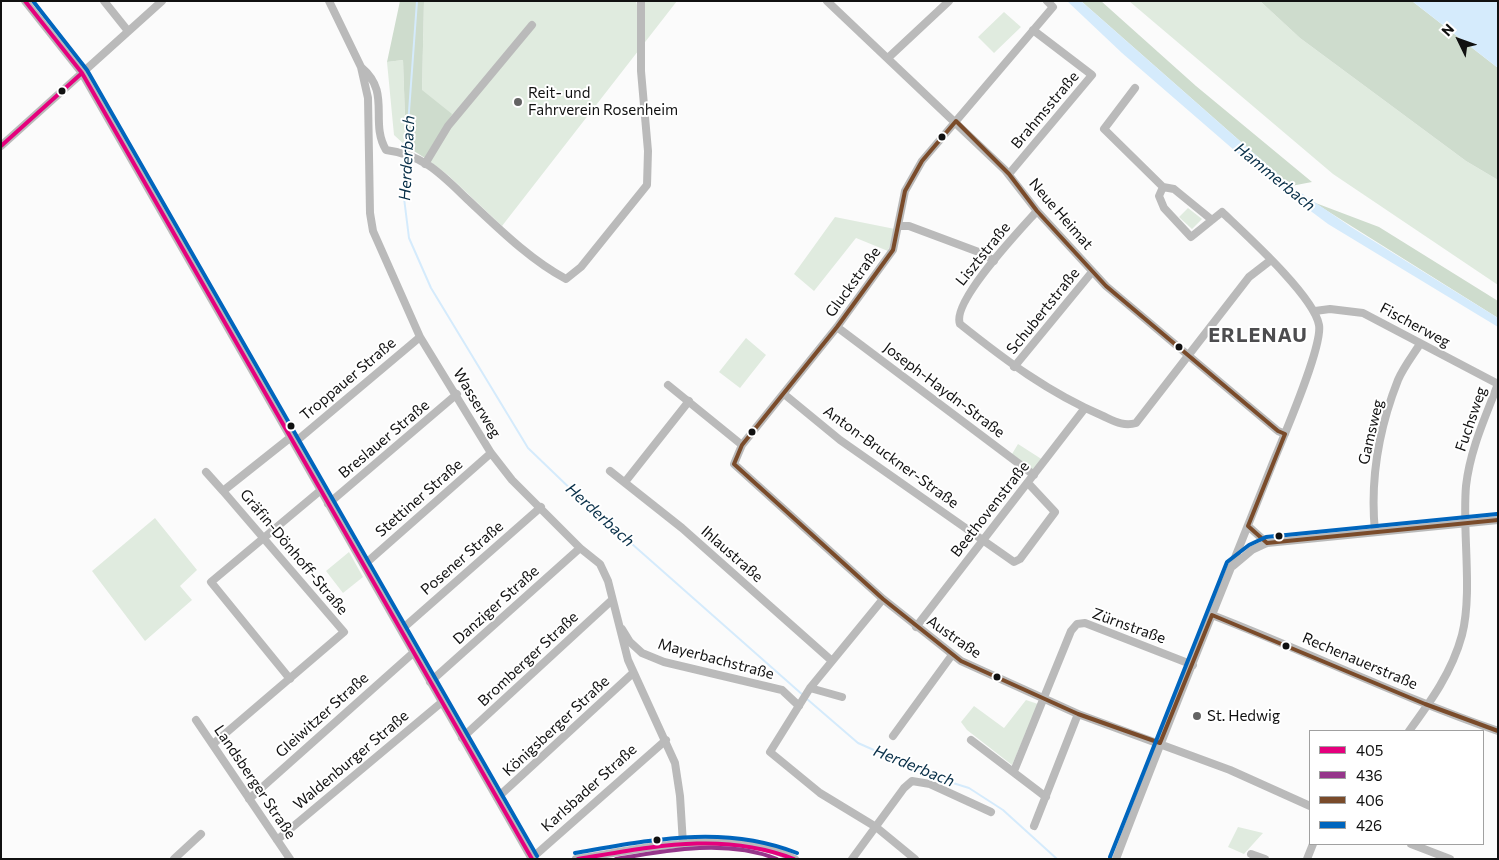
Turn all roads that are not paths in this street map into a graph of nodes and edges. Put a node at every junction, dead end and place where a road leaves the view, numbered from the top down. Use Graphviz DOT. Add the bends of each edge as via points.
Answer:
graph roads {
  1 [pos="25,1"];
  2 [pos="104,1"];
  3 [pos="162,1"];
  4 [pos="329,1"];
  5 [pos="641,1"];
  6 [pos="826,1"];
  7 [pos="949,1"];
  8 [pos="1050,4"];
  9 [pos="532,25"];
  10 [pos="1033,30"];
  11 [pos="128,31"];
  12 [pos="888,58"];
  13 [pos="362,67"];
  14 [pos="82,73"];
  15 [pos="1135,88"];
  16 [pos="956,121"];
  17 [pos="1,146"];
  18 [pos="426,164"];
  19 [pos="1009,174"];
  20 [pos="1163,187"];
  21 [pos="1037,211"];
  22 [pos="1212,220"];
  23 [pos="899,226"];
  24 [pos="1271,260"];
  25 [pos="994,261"];
  26 [pos="1092,272"];
  27 [pos="1315,311"];
  28 [pos="837,327"];
  29 [pos="420,337"];
  30 [pos="1420,344"];
  31 [pos="1188,354"];
  32 [pos="1014,367"];
  33 [pos="1498,384"];
  34 [pos="668,385"];
  35 [pos="457,394"];
  36 [pos="784,394"];
  37 [pos="689,401"];
  38 [pos="1085,408"];
  39 [pos="1285,434"];
  40 [pos="292,440"];
  41 [pos="742,444"];
  42 [pos="492,453"];
  43 [pos="610,471"];
  44 [pos="206,472"];
  45 [pos="1034,476"];
  46 [pos="625,482"];
  47 [pos="1028,483"];
  48 [pos="321,490"];
  49 [pos="224,491"];
  50 [pos="328,504"];
  51 [pos="541,507"];
  52 [pos="1498,520"];
  53 [pos="1465,523"];
  54 [pos="1248,526"];
  55 [pos="1375,532"];
  56 [pos="264,538"];
  57 [pos="983,540"];
  58 [pos="1267,543"];
  59 [pos="580,548"];
  60 [pos="365,564"];
  61 [pos="1231,567"];
  62 [pos="883,599"];
  63 [pos="612,600"];
  64 [pos="1212,615"];
  65 [pos="618,623"];
  66 [pos="916,627"];
  67 [pos="401,630"];
  68 [pos="413,653"];
  69 [pos="952,655"];
  70 [pos="832,660"];
  71 [pos="1193,665"];
  72 [pos="633,673"];
  73 [pos="290,679"];
  74 [pos="430,682"];
  75 [pos="810,689"];
  76 [pos="842,697"];
  77 [pos="1044,699"];
  78 [pos="442,702"];
  79 [pos="799,706"];
  80 [pos="1428,706"];
  81 [pos="1078,714"];
  82 [pos="196,720"];
  83 [pos="1410,730"];
  84 [pos="1498,731"];
  85 [pos="893,736"];
  86 [pos="462,738"];
  87 [pos="666,740"];
  88 [pos="971,740"];
  89 [pos="1160,743"];
  90 [pos="213,744"];
  91 [pos="1014,772"];
  92 [pos="1046,797"];
  93 [pos="249,798"];
  94 [pos="497,798"];
  95 [pos="1309,806"];
  96 [pos="991,812"];
  97 [pos="1034,826"];
  98 [pos="876,827"];
  99 [pos="201,834"];
  100 [pos="277,840"];
  101 [pos="683,844"];
  102 [pos="1313,845"];
  103 [pos="1414,845"];
  104 [pos="1251,854"];
  105 [pos="532,858"];
  106 [pos="593,858"];
  107 [pos="174,859"];
  108 [pos="290,859"];
  109 [pos="576,859"];
  110 [pos="794,859"];
  111 [pos="852,859"];
  112 [pos="915,859"];
  113 [pos="1116,859"];
  114 [pos="1265,859"];
  115 [pos="1307,859"];
  116 [pos="1450,859"];
  1 -- 14 [label="street"];
  2 -- 11 [label="street"];
  3 -- 11 [label="street"];
  4 -- 13 [label="street"];
  5 -- 18 [label="street" via="647,185 581,267 566,278 549,269 466,198 446,176"];
  6 -- 12 [label="street, Neue Heimat"];
  7 -- 12 [label="street"];
  8 -- 10 [label="street, Gluckstraße"];
  9 -- 18 [label="street" via="448,126"];
  10 -- 16 [label="street, Gluckstraße"];
  10 -- 19 [label="street, Brahmsstraße" via="1092,75"];
  11 -- 14 [label="street"];
  12 -- 16 [label="street, Neue Heimat"];
  13 -- 18 [label="street" via="373,76 379,98 380,139 386,150 402,152"];
  13 -- 29 [label="street, Wasserweg" via="368,98 373,231"];
  14 -- 17 [label="street"];
  14 -- 40 [label="street"];
  15 -- 20 [label="street" via="1104,129"];
  16 -- 19 [label="street, Neue Heimat"];
  16 -- 23 [label="street, Gluckstraße" via="922,160 905,191"];
  19 -- 21 [label="street, Neue Heimat"];
  20 -- 22 [label="street" via="1174,189"];
  20 -- 22 [label="street" via="1159,196 1164,208 1191,237"];
  21 -- 25 [label="street, Lisztstraße"];
  21 -- 26 [label="street, Neue Heimat"];
  22 -- 24 [label="street" via="1222,212"];
  23 -- 25 [label="street" via="908,226 984,254"];
  23 -- 28 [label="street, Gluckstraße" via="893,250"];
  24 -- 27 [label="street"];
  24 -- 31 [label="street" via="1249,277"];
  25 -- 32 [label="street, Lisztstraße" via="964,299 958,319"];
  26 -- 31 [label="street, Neue Heimat"];
  26 -- 32 [label="street, Schubertstraße"];
  27 -- 30 [label="street, Fischerweg" via="1330,309 1363,313"];
  27 -- 39 [label="street" via="1320,328 1313,359"];
  28 -- 36 [label="street, Gluckstraße"];
  28 -- 45 [label="street, Joseph-Haydn-Straße"];
  29 -- 35 [label="street, Wasserweg"];
  29 -- 40 [label="street, Troppauer Straße"];
  30 -- 33 [label="street, Fischerweg"];
  30 -- 55 [label="street, Gamsweg" via="1398,379 1382,436 1372,492"];
  31 -- 38 [label="street" via="1136,424 1124,425"];
  31 -- 39 [label="street, Neue Heimat"];
  32 -- 38 [label="street" via="1040,385"];
  33 -- 53 [label="street, Fuchsweg" via="1471,452"];
  34 -- 37 [label="street"];
  35 -- 42 [label="street, Wasserweg"];
  35 -- 50 [label="street, Breslauer Straße"];
  36 -- 41 [label="street, Gluckstraße"];
  36 -- 57 [label="street, Anton-Bruckner-Straße" via="840,440"];
  37 -- 41 [label="street"];
  37 -- 46 [label="street"];
  38 -- 45 [label="street, Beethovenstraße"];
  39 -- 54 [label="street"];
  40 -- 48 [label="street"];
  40 -- 49 [label="street, Gräfin-Dönhoff-Straße"];
  41 -- 62 [label="street, Austraße" via="734,464"];
  42 -- 51 [label="street, Wasserweg" via="512,480"];
  42 -- 60 [label="street, Stettiner Straße"];
  43 -- 46 [label="street, Ihlaustraße"];
  44 -- 49 [label="street, Gräfin-Dönhoff-Straße"];
  45 -- 47 [label="street, Beethovenstraße"];
  46 -- 70 [label="street, Ihlaustraße"];
  47 -- 57 [label="street, Beethovenstraße"];
  47 -- 57 [label="street, Anton-Bruckner-Straße" via="1055,512 1020,559 1014,562"];
  48 -- 50 [label="street"];
  48 -- 56 [label="street"];
  49 -- 56 [label="street, Gräfin-Dönhoff-Straße"];
  50 -- 60 [label="street"];
  51 -- 59 [label="street, Wasserweg"];
  51 -- 67 [label="street, Posener Straße"];
  52 -- 53 [label="street"];
  53 -- 55 [label="street"];
  53 -- 80 [label="street, Fuchsweg" via="1462,634 1451,664"];
  54 -- 58 [label="street"];
  54 -- 61 [label="street"];
  55 -- 58 [label="street"];
  56 -- 73 [label="street" via="211,582"];
  56 -- 73 [label="street, Gräfin-Dönhoff-Straße" via="344,632"];
  57 -- 66 [label="street, Beethovenstraße"];
  58 -- 61 [label="street"];
  59 -- 63 [label="street, Wasserweg" via="600,564"];
  59 -- 74 [label="street, Danziger Straße"];
  60 -- 67 [label="street"];
  61 -- 64 [label="street"];
  62 -- 66 [label="street, Austraße"];
  62 -- 70 [label="street"];
  63 -- 65 [label="street, Wasserweg"];
  63 -- 86 [label="street, Bromberger Straße"];
  64 -- 71 [label="street"];
  64 -- 80 [label="street, Rechenauerstraße"];
  65 -- 72 [label="street, Wasserweg"];
  65 -- 79 [label="street, Mayerbachstraße" via="642,653 664,662 782,690"];
  66 -- 69 [label="street, Austraße"];
  67 -- 68 [label="street"];
  68 -- 74 [label="street"];
  68 -- 93 [label="street, Gleiwitzer Straße"];
  69 -- 77 [label="street, Austraße"];
  69 -- 85 [label="street"];
  70 -- 75 [label="street"];
  71 -- 77 [label="street, Zürnstraße" via="1085,623 1077,624 1071,631"];
  71 -- 89 [label="street"];
  72 -- 87 [label="street, Wasserweg"];
  72 -- 94 [label="street, Königsberger Straße"];
  73 -- 90 [label="street"];
  74 -- 78 [label="street"];
  75 -- 76 [label="street"];
  75 -- 79 [label="street"];
  77 -- 81 [label="street, Austraße"];
  77 -- 91 [label="street"];
  78 -- 86 [label="street"];
  78 -- 100 [label="street, Waldenburger Straße"];
  79 -- 98 [label="street" via="770,752 820,793"];
  80 -- 83 [label="street, Fuchsweg"];
  80 -- 84 [label="street, Rechenauerstraße"];
  81 -- 89 [label="street, Austraße"];
  81 -- 92 [label="street"];
  82 -- 90 [label="street, Landsberger Straße"];
  86 -- 94 [label="street"];
  87 -- 101 [label="street, Wasserweg" via="676,771"];
  87 -- 105 [label="street, Karlsbader Straße"];
  88 -- 91 [label="street"];
  89 -- 95 [label="street, Austraße"];
  89 -- 113 [label="street"];
  90 -- 93 [label="street, Landsberger Straße"];
  91 -- 92 [label="street"];
  92 -- 97 [label="street"];
  93 -- 100 [label="street, Landsberger Straße"];
  94 -- 105 [label="street"];
  96 -- 98 [label="street" via="930,784 912,781"];
  98 -- 111 [label="street"];
  98 -- 112 [label="street"];
  99 -- 107 [label="street"];
  100 -- 108 [label="street, Landsberger Straße"];
  101 -- 106 [label="street"];
  101 -- 110 [label="street" via="724,843 758,847"];
  102 -- 115 [label="street"];
  103 -- 116 [label="street"];
  104 -- 114 [label="street"];
  106 -- 109 [label="street"];
}
